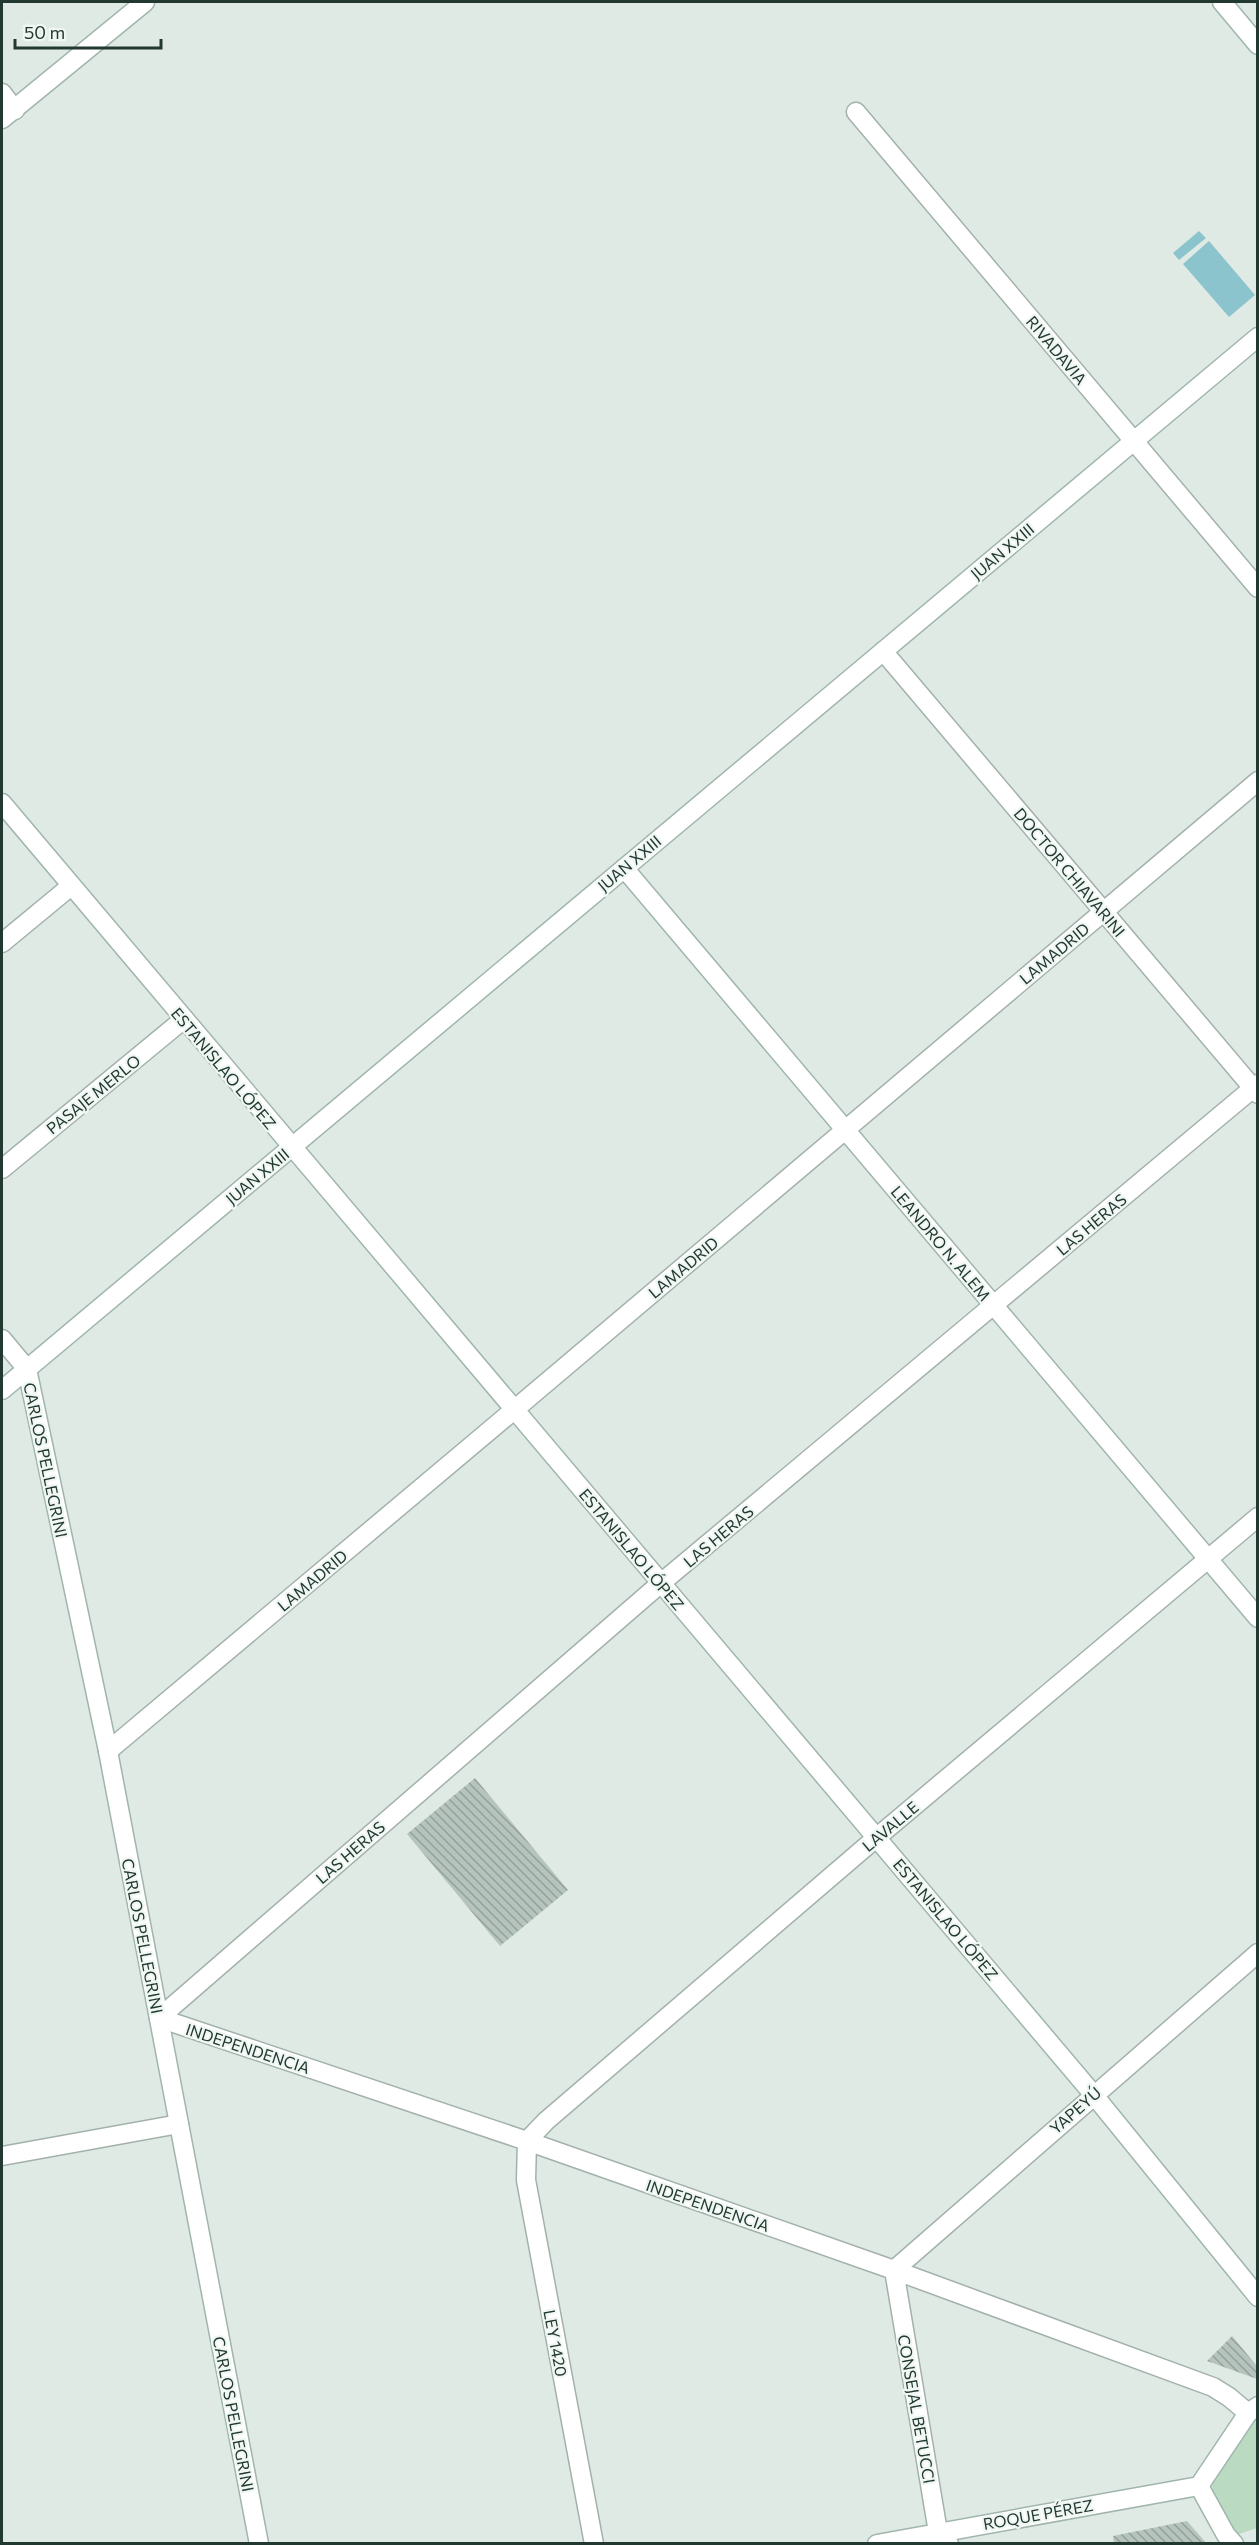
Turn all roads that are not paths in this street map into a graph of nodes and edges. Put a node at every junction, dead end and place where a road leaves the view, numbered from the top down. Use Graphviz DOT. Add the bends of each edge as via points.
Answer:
graph roads {
  1 [pos="145,2"];
  2 [pos="1222,2"];
  3 [pos="1257,45"];
  4 [pos="2,93"];
  5 [pos="856,112"];
  6 [pos="8,114"];
  7 [pos="1257,337"];
  8 [pos="1133,441"];
  9 [pos="1257,588"];
  10 [pos="882,651"];
  11 [pos="1257,782"];
  12 [pos="2,803"];
  13 [pos="624,868"];
  14 [pos="71,886"];
  15 [pos="1103,912"];
  16 [pos="2,943"];
  17 [pos="184,1019"];
  18 [pos="1256,1089"];
  19 [pos="845,1130"];
  20 [pos="291,1148"];
  21 [pos="2,1169"];
  22 [pos="994,1306"];
  23 [pos="2,1339"];
  24 [pos="27,1369"];
  25 [pos="2,1390"];
  26 [pos="514,1410"];
  27 [pos="1257,1517"];
  28 [pos="1208,1559"];
  29 [pos="661,1583"];
  30 [pos="1257,1618"];
  31 [pos="108,1751"];
  32 [pos="876,1838"];
  33 [pos="1257,1953"];
  34 [pos="159,2018"];
  35 [pos="1093,2094"];
  36 [pos="179,2124"];
  37 [pos="527,2141"];
  38 [pos="2,2156"];
  39 [pos="894,2270"];
  40 [pos="1257,2297"];
  41 [pos="1253,2409"];
  42 [pos="1199,2486"];
  43 [pos="943,2538"];
  44 [pos="259,2544"];
  45 [pos="594,2544"];
  46 [pos="877,2544"];
  47 [pos="1234,2544"];
  1 -- 6 [label="street"];
  2 -- 3 [label="street"];
  4 -- 6 [label="street"];
  5 -- 8 [label="street, RIVADAVIA"];
  7 -- 8 [label="street, JUAN XXIII"];
  8 -- 9 [label="street, RIVADAVIA"];
  8 -- 10 [label="street, JUAN XXIII"];
  10 -- 13 [label="street, JUAN XXIII"];
  10 -- 15 [label="street, DOCTOR CHIAVARINI"];
  11 -- 15 [label="street, LAMADRID"];
  12 -- 14 [label="street, ESTANISLAO LÓPEZ"];
  13 -- 19 [label="street, LEANDRO N. ALEM"];
  13 -- 20 [label="street, JUAN XXIII"];
  14 -- 16 [label="street"];
  14 -- 17 [label="street, ESTANISLAO LÓPEZ"];
  15 -- 18 [label="street, DOCTOR CHIAVARINI"];
  15 -- 19 [label="street, LAMADRID"];
  17 -- 20 [label="street, ESTANISLAO LÓPEZ"];
  17 -- 21 [label="street, PASAJE MERLO"];
  18 -- 22 [label="street, LAS HERAS"];
  19 -- 22 [label="street, LEANDRO N. ALEM"];
  19 -- 26 [label="street, LAMADRID"];
  20 -- 24 [label="street, JUAN XXIII"];
  20 -- 26 [label="street, ESTANISLAO LÓPEZ"];
  22 -- 28 [label="street, LEANDRO N. ALEM"];
  22 -- 29 [label="street, LAS HERAS"];
  23 -- 24 [label="street, CARLOS PELLEGRINI"];
  24 -- 25 [label="street, JUAN XXIII"];
  24 -- 31 [label="street, CARLOS PELLEGRINI"];
  26 -- 29 [label="street, ESTANISLAO LÓPEZ"];
  26 -- 31 [label="street, LAMADRID"];
  27 -- 28 [label="street, LAVALLE"];
  28 -- 30 [label="street, LEANDRO N. ALEM"];
  28 -- 32 [label="street, LAVALLE"];
  29 -- 32 [label="street, ESTANISLAO LÓPEZ"];
  29 -- 34 [label="street, LAS HERAS"];
  31 -- 34 [label="street, CARLOS PELLEGRINI"];
  32 -- 35 [label="street, ESTANISLAO LÓPEZ"];
  32 -- 37 [label="street, LAVALLE"];
  33 -- 35 [label="street, YAPEYÚ"];
  34 -- 36 [label="street, CARLOS PELLEGRINI"];
  34 -- 37 [label="street, INDEPENDENCIA"];
  35 -- 39 [label="street, YAPEYÚ"];
  35 -- 40 [label="street, ESTANISLAO LÓPEZ"];
  36 -- 38 [label="street"];
  36 -- 44 [label="street, CARLOS PELLEGRINI"];
  37 -- 39 [label="street, INDEPENDENCIA"];
  37 -- 45 [label="street, LEY 1420" via="526,2180"];
  39 -- 41 [label="street, INDEPENDENCIA" via="1213,2387"];
  39 -- 43 [label="street, CONSEJAL BETUCCI"];
  41 -- 42 [label="street"];
  42 -- 43 [label="street, ROQUE PÉREZ"];
  42 -- 47 [label="street"];
  43 -- 46 [label="street, ROQUE PÉREZ"];
}
